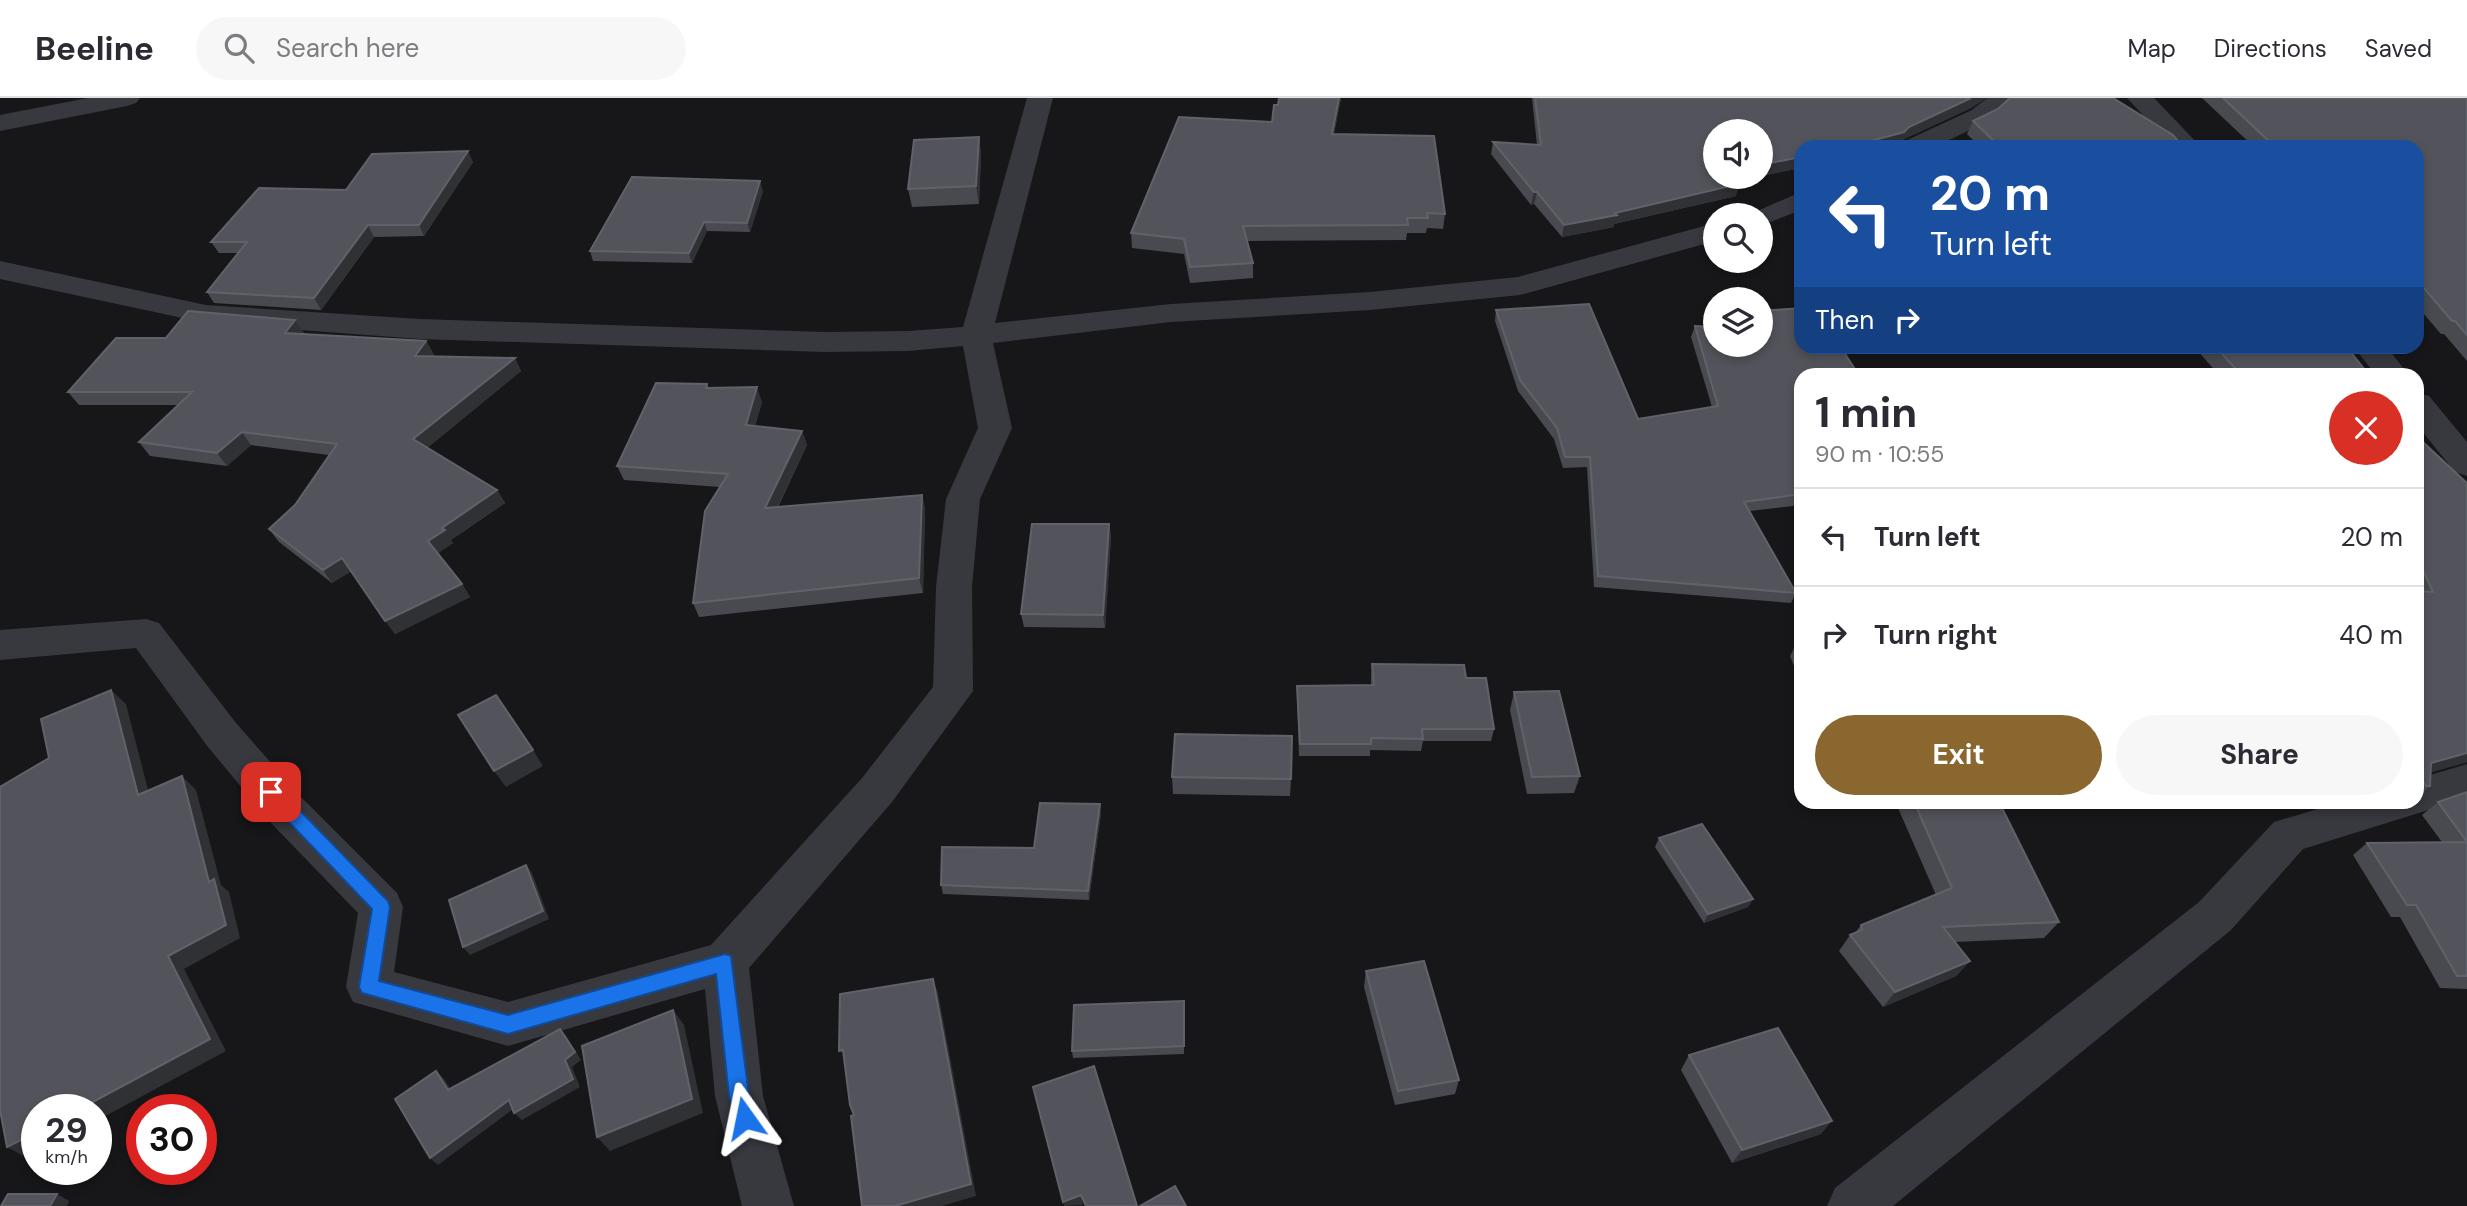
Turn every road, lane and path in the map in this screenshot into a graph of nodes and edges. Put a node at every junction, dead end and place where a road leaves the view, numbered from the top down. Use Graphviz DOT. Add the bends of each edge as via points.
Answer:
graph roads {
  1 [pos="127,98"];
  2 [pos="1040,98"];
  3 [pos="2003,98"];
  4 [pos="2140,98"];
  5 [pos="0,124"];
  6 [pos="1929,140"];
  7 [pos="2181,140"];
  8 [pos="1794,203"];
  9 [pos="1773,212"];
  10 [pos="1703,235"];
  11 [pos="0,270"];
  12 [pos="976,334"];
  13 [pos="2375,354"];
  14 [pos="2387,368"];
  15 [pos="2424,412"];
  16 [pos="2467,464"];
  17 [pos="0,645"];
  18 [pos="2467,781"];
  19 [pos="2424,794"];
  20 [pos="2376,809"];
  21 [pos="725,962"];
  22 [pos="768,1206"];
  23 [pos="1853,1206"];
  1 -- 5 [label="street"];
  2 -- 12 [label="street" via="1008,232"];
  3 -- 6 [label="street" via="1981,115"];
  4 -- 7 [label="street"];
  8 -- 9 [label="street"];
  10 -- 12 [label="street" via="1520,286 1171,313"];
  11 -- 12 [label="street" via="206,314 406,328 825,342"];
  12 -- 21 [label="street" via="995,428 963,499 954,587 953,691 877,790"];
  13 -- 14 [label="street"];
  15 -- 16 [label="street"];
  17 -- 21 [label="street" via="146,634 222,736 381,907 369,987 508,1024"];
  18 -- 19 [label="street"];
  20 -- 23 [label="street" via="2289,835 2215,916"];
  21 -- 22 [label="street" via="739,1096"];
}
